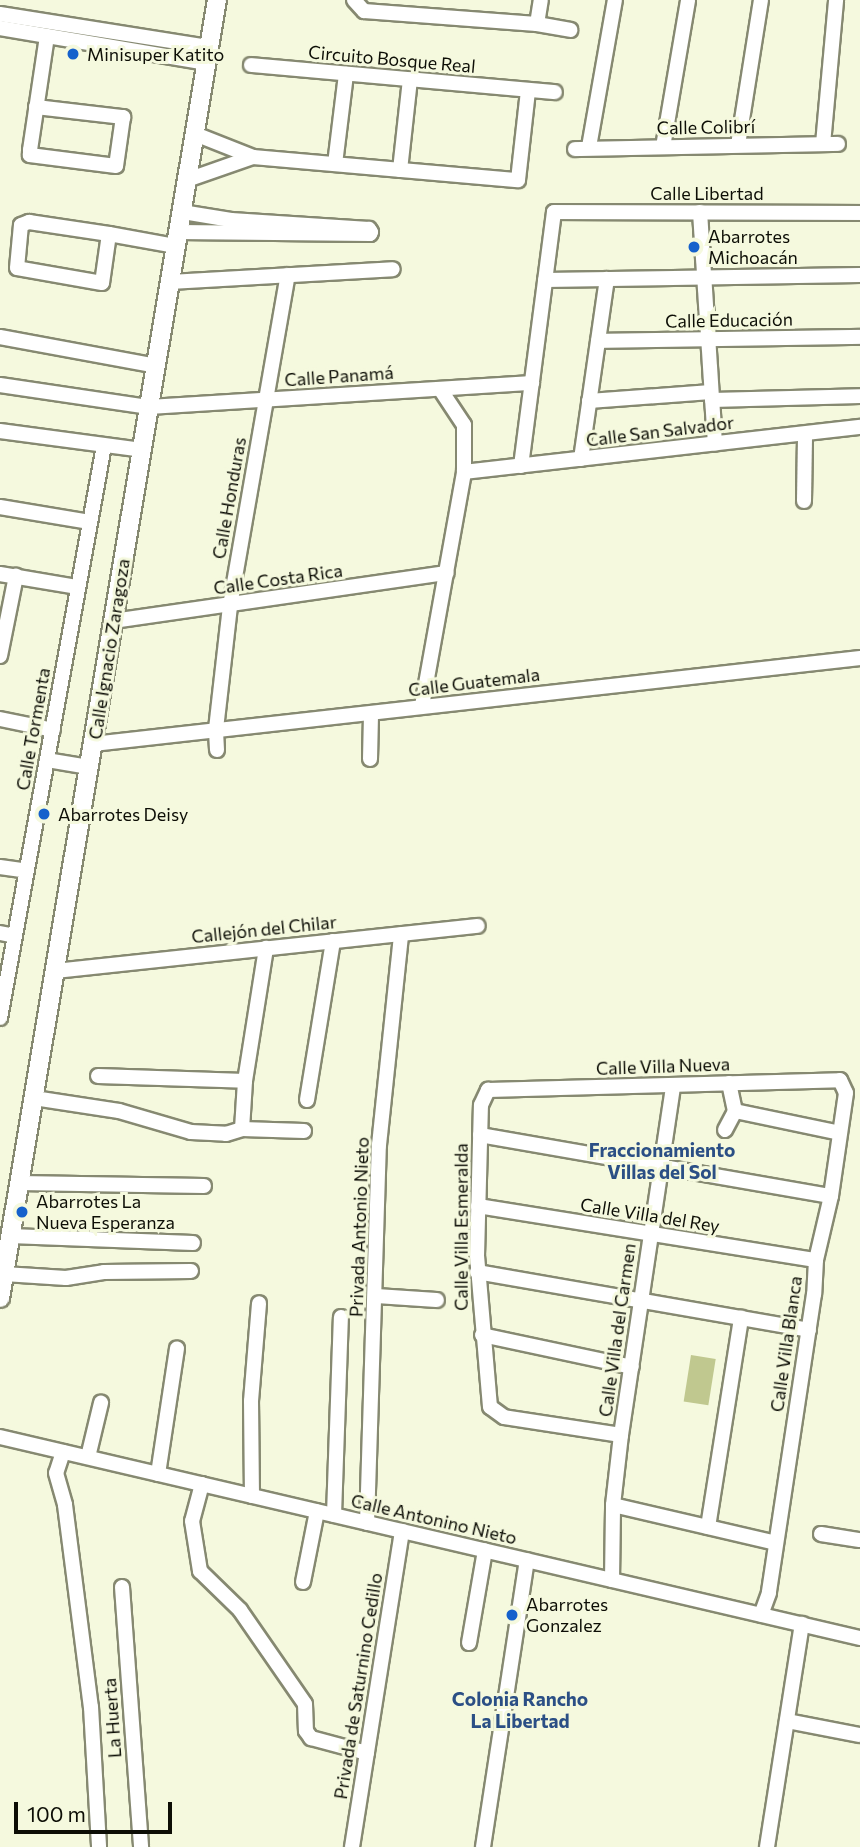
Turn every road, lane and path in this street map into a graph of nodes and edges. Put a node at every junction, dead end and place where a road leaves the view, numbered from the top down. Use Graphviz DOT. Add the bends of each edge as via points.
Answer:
graph roads {
  1 [pos="217,0"];
  2 [pos="354,0"];
  3 [pos="541,0"];
  4 [pos="615,0"];
  5 [pos="688,0"];
  6 [pos="761,0"];
  7 [pos="836,0"];
  8 [pos="0,14"];
  9 [pos="537,24"];
  10 [pos="0,28"];
  11 [pos="570,30"];
  12 [pos="133,35"];
  13 [pos="47,36"];
  14 [pos="130,51"];
  15 [pos="208,55"];
  16 [pos="251,65"];
  17 [pos="346,74"];
  18 [pos="410,80"];
  19 [pos="528,91"];
  20 [pos="555,92"];
  21 [pos="36,107"];
  22 [pos="195,134"];
  23 [pos="738,145"];
  24 [pos="663,147"];
  25 [pos="253,157"];
  26 [pos="335,164"];
  27 [pos="400,170"];
  28 [pos="187,180"];
  29 [pos="182,212"];
  30 [pos="700,212"];
  31 [pos="860,213"];
  32 [pos="230,227"];
  33 [pos="109,234"];
  34 [pos="177,239"];
  35 [pos="393,269"];
  36 [pos="288,275"];
  37 [pos="860,275"];
  38 [pos="704,277"];
  39 [pos="607,279"];
  40 [pos="545,280"];
  41 [pos="170,282"];
  42 [pos="0,337"];
  43 [pos="860,337"];
  44 [pos="708,340"];
  45 [pos="598,341"];
  46 [pos="156,366"];
  47 [pos="532,383"];
  48 [pos="0,385"];
  49 [pos="440,389"];
  50 [pos="712,396"];
  51 [pos="860,396"];
  52 [pos="267,400"];
  53 [pos="589,401"];
  54 [pos="149,407"];
  55 [pos="860,427"];
  56 [pos="0,431"];
  57 [pos="805,433"];
  58 [pos="715,444"];
  59 [pos="104,446"];
  60 [pos="142,450"];
  61 [pos="581,459"];
  62 [pos="521,466"];
  63 [pos="464,472"];
  64 [pos="804,501"];
  65 [pos="0,507"];
  66 [pos="90,522"];
  67 [pos="447,573"];
  68 [pos="0,574"];
  69 [pos="16,576"];
  70 [pos="79,587"];
  71 [pos="230,606"];
  72 [pos="113,621"];
  73 [pos="0,656"];
  74 [pos="860,658"];
  75 [pos="422,706"];
  76 [pos="372,715"];
  77 [pos="0,719"];
  78 [pos="215,729"];
  79 [pos="52,730"];
  80 [pos="217,750"];
  81 [pos="48,755"];
  82 [pos="91,756"];
  83 [pos="370,760"];
  84 [pos="0,867"];
  85 [pos="27,871"];
  86 [pos="478,926"];
  87 [pos="0,933"];
  88 [pos="401,934"];
  89 [pos="15,936"];
  90 [pos="333,941"];
  91 [pos="265,948"];
  92 [pos="55,971"];
  93 [pos="1,1002"];
  94 [pos="0,1018"];
  95 [pos="98,1076"];
  96 [pos="840,1080"];
  97 [pos="245,1081"];
  98 [pos="729,1083"];
  99 [pos="673,1087"];
  100 [pos="488,1090"];
  101 [pos="34,1098"];
  102 [pos="307,1100"];
  103 [pos="735,1111"];
  104 [pos="242,1129"];
  105 [pos="726,1130"];
  106 [pos="304,1131"];
  107 [pos="840,1133"];
  108 [pos="480,1135"];
  109 [pos="661,1168"];
  110 [pos="19,1183"];
  111 [pos="204,1186"];
  112 [pos="831,1196"];
  113 [pos="478,1206"];
  114 [pos="10,1236"];
  115 [pos="651,1236"];
  116 [pos="193,1243"];
  117 [pos="816,1260"];
  118 [pos="191,1271"];
  119 [pos="477,1272"];
  120 [pos="4,1274"];
  121 [pos="376,1296"];
  122 [pos="0,1298"];
  123 [pos="437,1300"];
  124 [pos="641,1302"];
  125 [pos="259,1303"];
  126 [pos="341,1317"];
  127 [pos="741,1318"];
  128 [pos="809,1330"];
  129 [pos="482,1335"];
  130 [pos="177,1348"];
  131 [pos="632,1367"];
  132 [pos="101,1403"];
  133 [pos="162,1414"];
  134 [pos="621,1435"];
  135 [pos="0,1437"];
  136 [pos="63,1451"];
  137 [pos="88,1457"];
  138 [pos="155,1473"];
  139 [pos="202,1484"];
  140 [pos="252,1496"];
  141 [pos="613,1505"];
  142 [pos="317,1511"];
  143 [pos="334,1515"];
  144 [pos="367,1523"];
  145 [pos="708,1528"];
  146 [pos="402,1531"];
  147 [pos="821,1534"];
  148 [pos="860,1540"];
  149 [pos="776,1544"];
  150 [pos="485,1550"];
  151 [pos="527,1560"];
  152 [pos="612,1580"];
  153 [pos="303,1582"];
  154 [pos="122,1587"];
  155 [pos="761,1615"];
  156 [pos="802,1625"];
  157 [pos="860,1638"];
  158 [pos="470,1643"];
  159 [pos="787,1721"];
  160 [pos="860,1735"];
  161 [pos="367,1753"];
  162 [pos="99,1847"];
  163 [pos="141,1847"];
  164 [pos="352,1847"];
  165 [pos="483,1847"];
  166 [pos="767,1847"];
  1 -- 15 [label="main road, Calle Ignacio Zaragoza"];
  2 -- 9 [label="street" via="364,10"];
  3 -- 9 [label="street"];
  4 -- 24 [label="street, Calle Colibrí" via="582,148"];
  5 -- 24 [label="street"];
  6 -- 23 [label="street"];
  7 -- 23 [label="street, Calle Colibrí" via="831,144"];
  8 -- 12 [label="street"];
  9 -- 11 [label="street"];
  10 -- 13 [label="street"];
  12 -- 14 [label="street"];
  12 -- 15 [label="street"];
  13 -- 14 [label="street"];
  13 -- 21 [label="street"];
  14 -- 15 [label="street"];
  15 -- 22 [label="main road, Calle Ignacio Zaragoza"];
  16 -- 17 [label="street, Circuito Bosque Real"];
  17 -- 18 [label="street, Circuito Bosque Real"];
  17 -- 26 [label="street"];
  18 -- 19 [label="street, Circuito Bosque Real"];
  18 -- 27 [label="street"];
  19 -- 20 [label="street, Circuito Bosque Real"];
  19 -- 27 [label="street" via="518,180"];
  21 -- 21 [label="street" via="30,155 116,166 122,117"];
  22 -- 25 [label="street"];
  22 -- 28 [label="main road, Calle Ignacio Zaragoza"];
  23 -- 24 [label="street, Calle Colibrí"];
  25 -- 26 [label="street"];
  25 -- 28 [label="street"];
  26 -- 27 [label="street"];
  28 -- 29 [label="main road, Calle Ignacio Zaragoza"];
  29 -- 32 [label="street"];
  29 -- 34 [label="main road, Calle Ignacio Zaragoza"];
  30 -- 31 [label="street, Calle Libertad"];
  30 -- 38 [label="street"];
  30 -- 40 [label="street, Calle Libertad" via="554,212"];
  32 -- 32 [label="street" via="369,229 372,232 370,234"];
  32 -- 34 [label="street"];
  33 -- 33 [label="street" via="23,223 17,268 102,283"];
  33 -- 34 [label="street"];
  34 -- 41 [label="main road, Calle Ignacio Zaragoza"];
  35 -- 36 [label="street"];
  36 -- 41 [label="street"];
  36 -- 52 [label="street, Calle Honduras"];
  37 -- 38 [label="street"];
  38 -- 39 [label="street"];
  38 -- 44 [label="street"];
  39 -- 40 [label="street"];
  39 -- 45 [label="street"];
  40 -- 47 [label="street"];
  41 -- 46 [label="main road, Calle Ignacio Zaragoza"];
  42 -- 46 [label="street"];
  43 -- 44 [label="street, Calle Educación"];
  44 -- 45 [label="street, Calle Educación"];
  44 -- 50 [label="street"];
  45 -- 53 [label="street"];
  46 -- 54 [label="main road, Calle Ignacio Zaragoza"];
  47 -- 49 [label="street, Calle Panamá"];
  47 -- 62 [label="street"];
  48 -- 54 [label="street, Calle Panamá"];
  49 -- 52 [label="street, Calle Panamá"];
  49 -- 63 [label="street" via="464,425"];
  50 -- 51 [label="street"];
  50 -- 53 [label="street"];
  50 -- 58 [label="street"];
  52 -- 54 [label="street, Calle Panamá"];
  52 -- 71 [label="street, Calle Honduras"];
  53 -- 61 [label="street"];
  54 -- 60 [label="main road, Calle Ignacio Zaragoza"];
  55 -- 57 [label="street, Calle San Salvador"];
  56 -- 59 [label="street"];
  57 -- 58 [label="street, Calle San Salvador"];
  57 -- 64 [label="street"];
  58 -- 61 [label="street, Calle San Salvador"];
  59 -- 60 [label="street"];
  59 -- 66 [label="street, Calle Tormenta"];
  60 -- 72 [label="main road, Calle Ignacio Zaragoza"];
  61 -- 62 [label="street, Calle San Salvador"];
  62 -- 63 [label="street, Calle San Salvador"];
  63 -- 67 [label="street"];
  65 -- 66 [label="street"];
  66 -- 70 [label="street, Calle Tormenta"];
  67 -- 71 [label="street, Calle Costa Rica"];
  67 -- 75 [label="street"];
  68 -- 69 [label="street"];
  69 -- 70 [label="street"];
  69 -- 73 [label="street"];
  70 -- 79 [label="street, Calle Tormenta"];
  71 -- 72 [label="street, Calle Costa Rica"];
  71 -- 78 [label="street, Calle Honduras"];
  72 -- 82 [label="main road, Calle Ignacio Zaragoza"];
  74 -- 75 [label="street, Calle Guatemala"];
  75 -- 76 [label="street, Calle Guatemala"];
  76 -- 78 [label="street, Calle Guatemala"];
  76 -- 83 [label="street"];
  77 -- 79 [label="street"];
  78 -- 80 [label="street, Calle Honduras"];
  78 -- 82 [label="street, Calle Guatemala"];
  79 -- 81 [label="street, Calle Tormenta"];
  81 -- 82 [label="street, Calle Guatemala"];
  81 -- 85 [label="street, Calle Tormenta"];
  82 -- 92 [label="main road, Calle Ignacio Zaragoza"];
  84 -- 85 [label="street"];
  85 -- 89 [label="street, Calle Tormenta"];
  86 -- 88 [label="street, Callejón del Chilar"];
  87 -- 89 [label="street"];
  88 -- 90 [label="street, Callejón del Chilar"];
  88 -- 121 [label="street, Privada Antonio Nieto" via="379,1145"];
  89 -- 93 [label="street, Calle Tormenta"];
  90 -- 91 [label="street, Callejón del Chilar"];
  90 -- 102 [label="street"];
  91 -- 92 [label="street, Callejón del Chilar"];
  91 -- 97 [label="street"];
  92 -- 101 [label="main road, Calle Ignacio Zaragoza"];
  93 -- 94 [label="street, Calle Tormenta"];
  95 -- 97 [label="street"];
  96 -- 98 [label="street, Calle Villa Nueva"];
  96 -- 107 [label="street, Calle Villa Blanca" via="846,1093"];
  97 -- 104 [label="street"];
  98 -- 99 [label="street, Calle Villa Nueva"];
  98 -- 103 [label="street"];
  99 -- 100 [label="street, Calle Villa Nueva"];
  99 -- 109 [label="street, Calle Villa del Carmen"];
  100 -- 108 [label="street, Calle Villa Esmeralda" via="481,1105"];
  101 -- 104 [label="street" via="119,1111 191,1132 226,1134"];
  101 -- 110 [label="main road, Calle Ignacio Zaragoza"];
  103 -- 105 [label="street"];
  103 -- 107 [label="street"];
  104 -- 106 [label="street"];
  107 -- 112 [label="street, Calle Villa Blanca"];
  108 -- 109 [label="street"];
  108 -- 113 [label="street, Calle Villa Esmeralda"];
  109 -- 112 [label="street"];
  109 -- 115 [label="street, Calle Villa del Carmen"];
  110 -- 111 [label="street"];
  110 -- 114 [label="main road, Calle Ignacio Zaragoza"];
  112 -- 117 [label="street, Calle Villa Blanca"];
  113 -- 115 [label="street, Calle Villa del Rey"];
  113 -- 119 [label="street, Calle Villa Esmeralda"];
  114 -- 116 [label="street"];
  114 -- 120 [label="main road, Calle Ignacio Zaragoza"];
  115 -- 117 [label="street, Calle Villa del Rey"];
  115 -- 124 [label="street, Calle Villa del Carmen"];
  117 -- 128 [label="street, Calle Villa Blanca"];
  118 -- 120 [label="street" via="104,1272 66,1278"];
  119 -- 124 [label="street"];
  119 -- 129 [label="street, Calle Villa Esmeralda"];
  120 -- 122 [label="main road, Calle Ignacio Zaragoza"];
  121 -- 123 [label="street"];
  121 -- 144 [label="street, Privada Antonio Nieto"];
  124 -- 127 [label="street"];
  124 -- 131 [label="street, Calle Villa del Carmen"];
  125 -- 140 [label="street" via="251,1401"];
  126 -- 143 [label="street"];
  127 -- 128 [label="street"];
  127 -- 145 [label="street"];
  128 -- 149 [label="street, Calle Villa Blanca"];
  129 -- 131 [label="street"];
  129 -- 134 [label="street, Calle Villa Esmeralda" via="490,1407 504,1417"];
  130 -- 138 [label="street"];
  131 -- 134 [label="street, Calle Villa del Carmen"];
  132 -- 137 [label="street"];
  133 -- 138 [label="street"];
  134 -- 141 [label="street, Calle Villa del Carmen"];
  135 -- 136 [label="street, Calle Antonino Nieto"];
  136 -- 137 [label="street, Calle Antonino Nieto"];
  136 -- 162 [label="street" via="56,1473 65,1505 91,1707"];
  137 -- 138 [label="street, Calle Antonino Nieto"];
  138 -- 139 [label="street, Calle Antonino Nieto"];
  139 -- 140 [label="street, Calle Antonino Nieto"];
  139 -- 161 [label="street" via="192,1521 200,1571 240,1610 305,1704 306,1731 311,1738"];
  140 -- 142 [label="street, Calle Antonino Nieto"];
  141 -- 145 [label="street"];
  141 -- 152 [label="street, Calle Villa del Carmen"];
  142 -- 143 [label="street, Calle Antonino Nieto"];
  142 -- 153 [label="street"];
  143 -- 144 [label="street, Calle Antonino Nieto"];
  144 -- 146 [label="street, Calle Antonino Nieto"];
  145 -- 149 [label="street"];
  146 -- 150 [label="street, Calle Antonino Nieto"];
  146 -- 161 [label="street, Privada de Saturnino Cedillo"];
  147 -- 148 [label="street"];
  149 -- 155 [label="street, Calle Villa Blanca"];
  150 -- 151 [label="street, Calle Antonino Nieto"];
  150 -- 158 [label="street"];
  151 -- 152 [label="street, Calle Antonino Nieto"];
  151 -- 165 [label="street"];
  152 -- 155 [label="street, Calle Antonino Nieto"];
  154 -- 163 [label="street, La Huerta"];
  155 -- 156 [label="street, Calle Antonino Nieto"];
  156 -- 157 [label="street, Calle Antonino Nieto"];
  156 -- 159 [label="street"];
  159 -- 160 [label="street"];
  159 -- 166 [label="street"];
  161 -- 164 [label="street, Privada de Saturnino Cedillo"];
}
